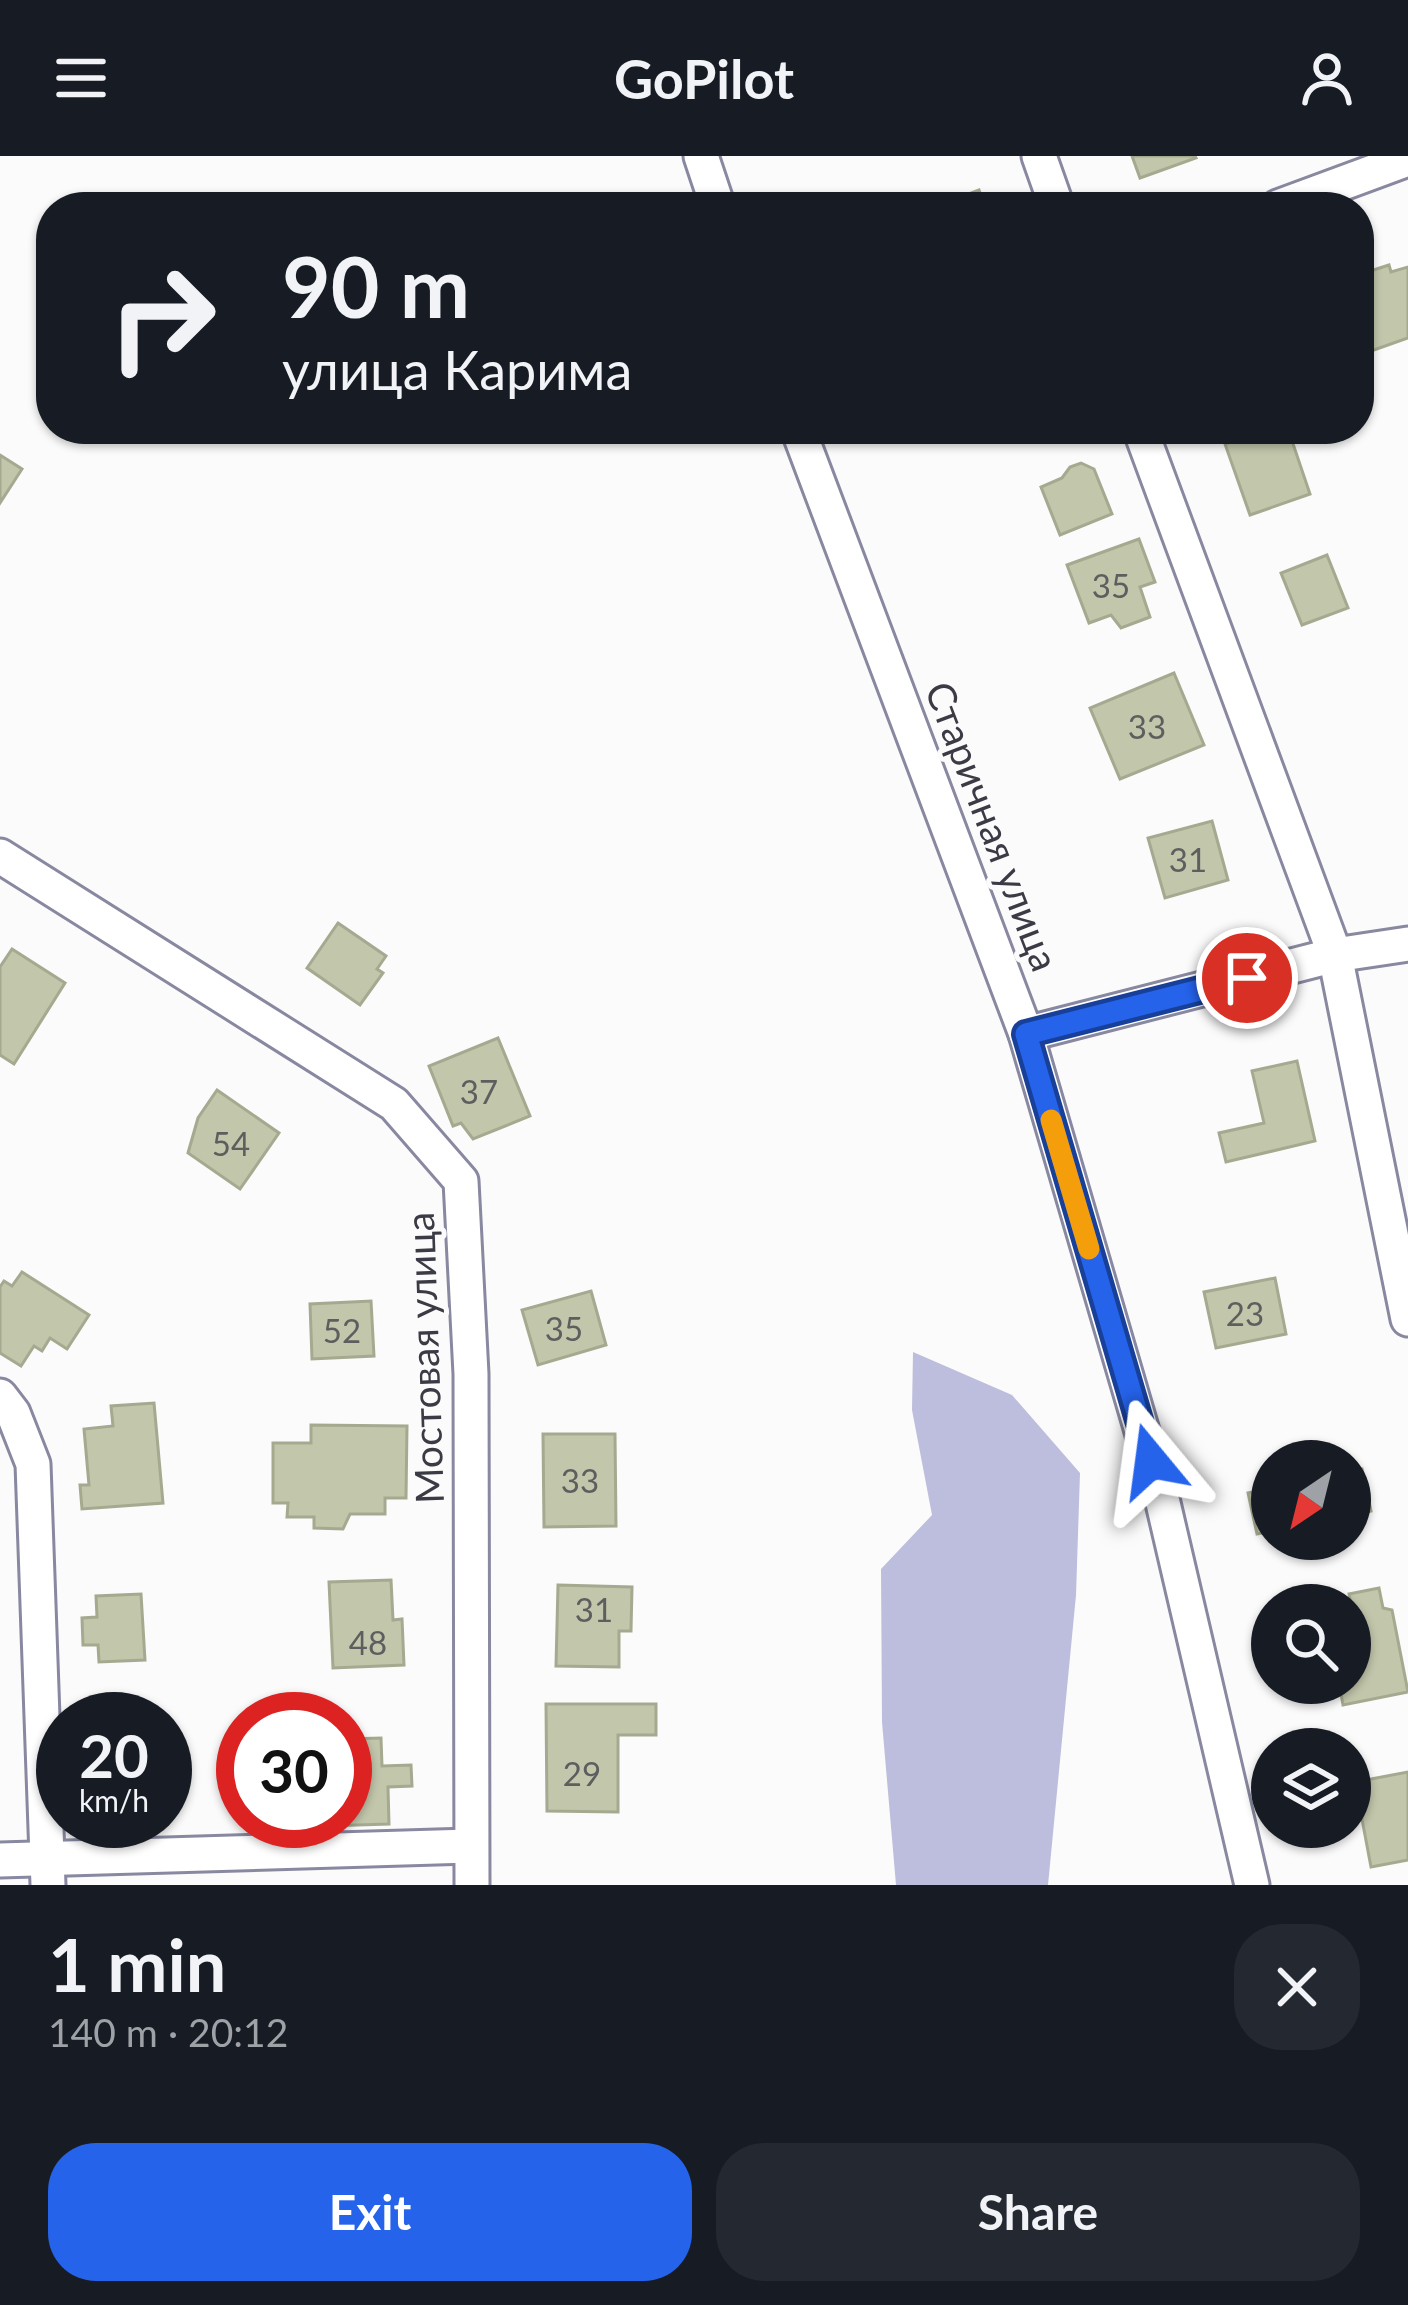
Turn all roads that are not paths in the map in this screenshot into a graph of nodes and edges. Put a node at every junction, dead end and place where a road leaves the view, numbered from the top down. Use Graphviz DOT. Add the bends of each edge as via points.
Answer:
graph roads {
  1 [pos="701,156"];
  2 [pos="1039,156"];
  3 [pos="1408,159"];
  4 [pos="713,192"];
  5 [pos="1052,192"];
  6 [pos="1319,192"];
  7 [pos="804,444"];
  8 [pos="1146,444"];
  9 [pos="6,873"];
  10 [pos="1408,944"];
  11 [pos="1335,955"];
  12 [pos="1026,1034"];
  13 [pos="1408,1319"];
  14 [pos="0,1396"];
  15 [pos="470,1846"];
  16 [pos="0,1860"];
  17 [pos="48,1872"];
  18 [pos="472,1885"];
  19 [pos="1252,1885"];
  1 -- 4 [label="street"];
  2 -- 5 [label="street"];
  3 -- 6 [label="street"];
  7 -- 12 [label="street, Старичная улица"];
  8 -- 11 [label="street"];
  9 -- 15 [label="street, Мостовая улица" via="394,1104 461,1181 471,1374"];
  10 -- 11 [label="street"];
  11 -- 12 [label="street"];
  11 -- 13 [label="street"];
  12 -- 19 [label="street, Старичная улица" via="1163,1503"];
  14 -- 17 [label="street" via="33,1464"];
  15 -- 17 [label="street"];
  15 -- 18 [label="street, Мостовая улица"];
  16 -- 17 [label="street"];
}
